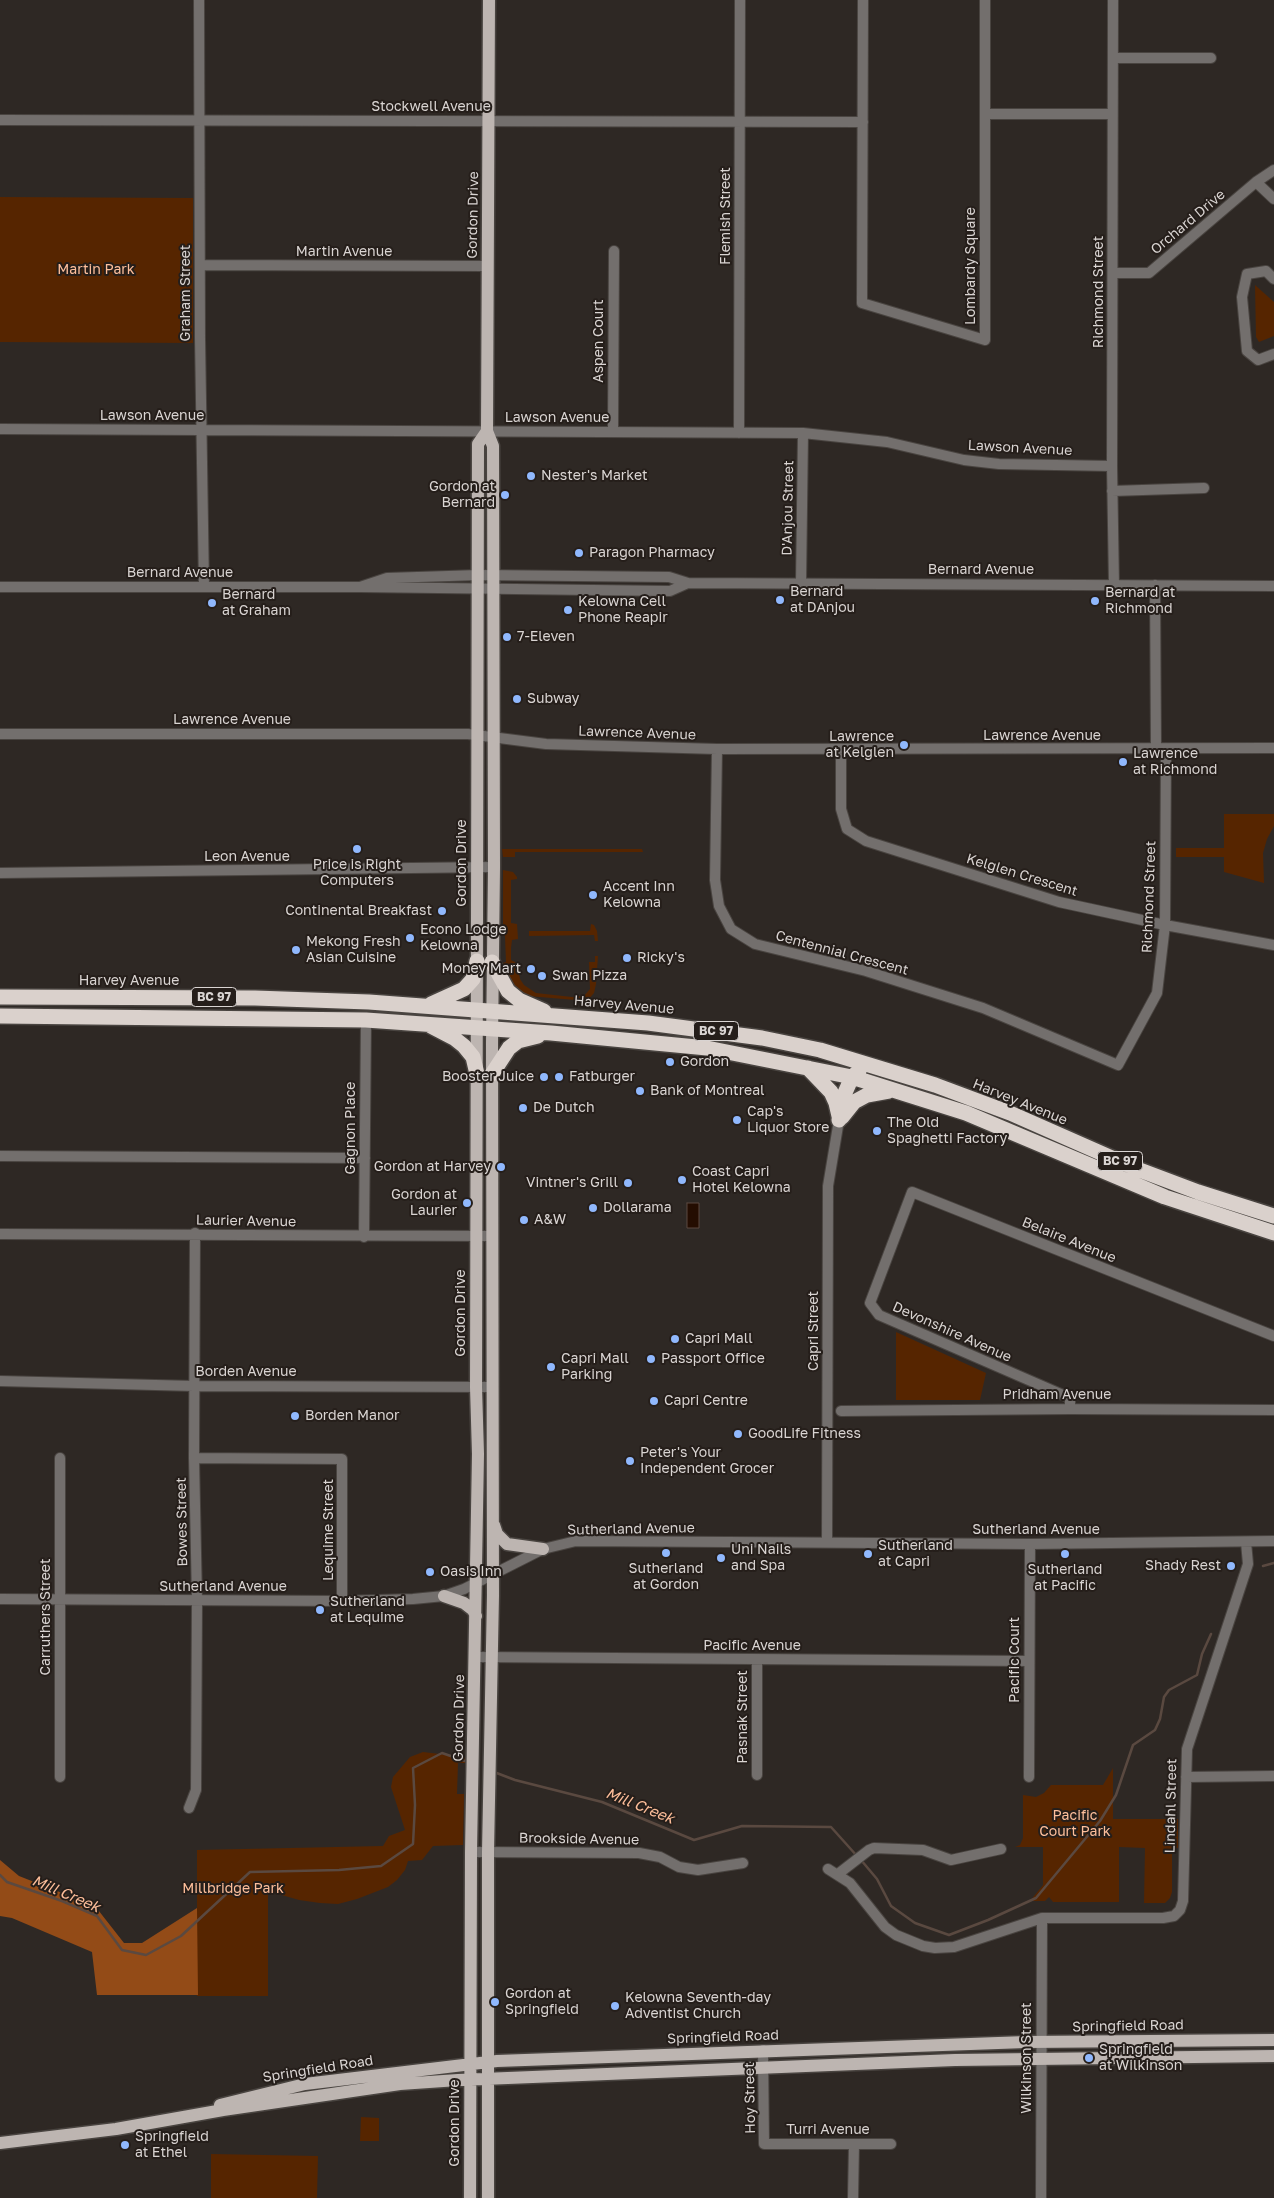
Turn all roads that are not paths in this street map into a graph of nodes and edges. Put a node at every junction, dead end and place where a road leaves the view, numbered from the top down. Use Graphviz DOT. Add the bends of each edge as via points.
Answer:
graph roads {
  1 [pos="199,0"];
  2 [pos="489,0"];
  3 [pos="740,0"];
  4 [pos="863,0"];
  5 [pos="985,0"];
  6 [pos="1113,0"];
  7 [pos="1112,58"];
  8 [pos="1212,58"];
  9 [pos="985,114"];
  10 [pos="1112,114"];
  11 [pos="0,120"];
  12 [pos="489,120"];
  13 [pos="200,122"];
  14 [pos="863,122"];
  15 [pos="740,123"];
  16 [pos="1274,170"];
  17 [pos="1256,182"];
  18 [pos="1274,199"];
  19 [pos="614,251"];
  20 [pos="200,265"];
  21 [pos="487,266"];
  22 [pos="1113,273"];
  23 [pos="1274,279"];
  24 [pos="1274,354"];
  25 [pos="0,429"];
  26 [pos="201,430"];
  27 [pos="487,431"];
  28 [pos="612,432"];
  29 [pos="739,433"];
  30 [pos="803,433"];
  31 [pos="1112,466"];
  32 [pos="1204,488"];
  33 [pos="1112,490"];
  34 [pos="479,575"];
  35 [pos="493,575"];
  36 [pos="688,583"];
  37 [pos="801,583"];
  38 [pos="1114,585"];
  39 [pos="1155,585"];
  40 [pos="1274,586"];
  41 [pos="0,587"];
  42 [pos="204,587"];
  43 [pos="360,587"];
  44 [pos="477,589"];
  45 [pos="493,590"];
  46 [pos="0,734"];
  47 [pos="477,734"];
  48 [pos="493,736"];
  49 [pos="1274,748"];
  50 [pos="717,749"];
  51 [pos="841,749"];
  52 [pos="1161,750"];
  53 [pos="494,867"];
  54 [pos="477,868"];
  55 [pos="0,873"];
  56 [pos="1165,925"];
  57 [pos="1274,945"];
  58 [pos="485,962"];
  59 [pos="0,997"];
  60 [pos="427,1006"];
  61 [pos="485,1010"];
  62 [pos="554,1015"];
  63 [pos="0,1016"];
  64 [pos="366,1020"];
  65 [pos="425,1023"];
  66 [pos="485,1028"];
  67 [pos="551,1033"];
  68 [pos="1118,1065"];
  69 [pos="875,1066"];
  70 [pos="808,1068"];
  71 [pos="485,1074"];
  72 [pos="852,1077"];
  73 [pos="893,1090"];
  74 [pos="839,1120"];
  75 [pos="0,1156"];
  76 [pos="365,1158"];
  77 [pos="1274,1216"];
  78 [pos="195,1233"];
  79 [pos="0,1234"];
  80 [pos="1274,1234"];
  81 [pos="477,1235"];
  82 [pos="364,1236"];
  83 [pos="492,1236"];
  84 [pos="888,1250"];
  85 [pos="1274,1336"];
  86 [pos="0,1381"];
  87 [pos="194,1386"];
  88 [pos="476,1387"];
  89 [pos="493,1387"];
  90 [pos="1070,1409"];
  91 [pos="841,1410"];
  92 [pos="1274,1410"];
  93 [pos="60,1458"];
  94 [pos="194,1458"];
  95 [pos="493,1518"];
  96 [pos="1274,1541"];
  97 [pos="826,1542"];
  98 [pos="1246,1542"];
  99 [pos="1030,1544"];
  100 [pos="543,1549"];
  101 [pos="493,1573"];
  102 [pos="476,1582"];
  103 [pos="444,1596"];
  104 [pos="0,1599"];
  105 [pos="59,1600"];
  106 [pos="197,1600"];
  107 [pos="342,1600"];
  108 [pos="476,1616"];
  109 [pos="475,1657"];
  110 [pos="492,1658"];
  111 [pos="757,1660"];
  112 [pos="1029,1661"];
  113 [pos="757,1775"];
  114 [pos="1029,1776"];
  115 [pos="1274,1776"];
  116 [pos="60,1777"];
  117 [pos="1186,1777"];
  118 [pos="189,1808"];
  119 [pos="1001,1849"];
  120 [pos="471,1852"];
  121 [pos="488,1852"];
  122 [pos="743,1863"];
  123 [pos="828,1869"];
  124 [pos="838,1874"];
  125 [pos="1042,1918"];
  126 [pos="1274,2040"];
  127 [pos="1041,2042"];
  128 [pos="763,2050"];
  129 [pos="1274,2056"];
  130 [pos="1041,2058"];
  131 [pos="488,2062"];
  132 [pos="470,2063"];
  133 [pos="763,2068"];
  134 [pos="487,2078"];
  135 [pos="470,2080"];
  136 [pos="179,2117"];
  137 [pos="0,2143"];
  138 [pos="764,2144"];
  139 [pos="854,2144"];
  140 [pos="891,2144"];
  141 [pos="470,2198"];
  142 [pos="488,2198"];
  143 [pos="853,2198"];
  144 [pos="1041,2198"];
  1 -- 13 [label="street, Graham Street"];
  2 -- 12 [label="main road, Gordon Drive"];
  3 -- 15 [label="street, Flemish Street"];
  4 -- 14 [label="street, Lombardy Square"];
  5 -- 9 [label="street, Lombardy Square"];
  6 -- 7 [label="street, Richmond Street"];
  7 -- 8 [label="street"];
  7 -- 10 [label="street, Richmond Street"];
  9 -- 10 [label="street"];
  9 -- 14 [label="street, Lombardy Square" via="985,340 862,303"];
  10 -- 22 [label="street, Richmond Street"];
  11 -- 13 [label="street, Stockwell Avenue"];
  12 -- 13 [label="street, Stockwell Avenue"];
  12 -- 15 [label="street, Stockwell Avenue"];
  12 -- 21 [label="main road, Gordon Drive"];
  13 -- 20 [label="street, Graham Street"];
  14 -- 15 [label="street, Stockwell Avenue"];
  15 -- 29 [label="street, Flemish Street"];
  16 -- 17 [label="street, Orchard Drive"];
  17 -- 18 [label="street"];
  17 -- 22 [label="street, Orchard Drive" via="1149,273"];
  19 -- 28 [label="street, Aspen Court"];
  20 -- 21 [label="street, Martin Avenue"];
  20 -- 26 [label="street, Graham Street"];
  21 -- 27 [label="main road, Gordon Drive"];
  22 -- 31 [label="street, Richmond Street"];
  23 -- 24 [label="street" via="1266,271 1247,274 1242,297 1247,351 1258,360"];
  25 -- 26 [label="street, Lawson Avenue"];
  26 -- 27 [label="street, Lawson Avenue"];
  26 -- 42 [label="street, Graham Street"];
  27 -- 28 [label="street, Lawson Avenue"];
  27 -- 34 [label="main road, Gordon Drive" via="478,444"];
  27 -- 35 [label="main road, Gordon Drive" via="493,446"];
  28 -- 29 [label="street, Lawson Avenue"];
  29 -- 30 [label="street, Lawson Avenue"];
  30 -- 31 [label="street, Lawson Avenue" via="887,442 990,463"];
  30 -- 37 [label="street, D'Anjou Street"];
  31 -- 33 [label="street, Richmond Street"];
  32 -- 33 [label="street"];
  33 -- 38 [label="street, Richmond Street"];
  34 -- 35 [label="street, Bernard Avenue"];
  34 -- 43 [label="street, Bernard Avenue" via="387,578"];
  34 -- 44 [label="main road, Gordon Drive"];
  35 -- 36 [label="street, Bernard Avenue" via="669,577"];
  35 -- 45 [label="main road, Gordon Drive"];
  36 -- 37 [label="street, Bernard Avenue"];
  36 -- 45 [label="street, Bernard Avenue" via="670,591"];
  37 -- 38 [label="street, Bernard Avenue"];
  38 -- 39 [label="street, Bernard Avenue"];
  39 -- 40 [label="street, Bernard Avenue"];
  39 -- 52 [label="street, Richmond Street"];
  41 -- 42 [label="street, Bernard Avenue"];
  42 -- 43 [label="street, Bernard Avenue"];
  43 -- 44 [label="street, Bernard Avenue"];
  44 -- 45 [label="street, Bernard Avenue"];
  44 -- 47 [label="main road, Gordon Drive"];
  45 -- 48 [label="main road, Gordon Drive"];
  46 -- 47 [label="street, Lawrence Avenue"];
  47 -- 48 [label="street, Lawrence Avenue"];
  47 -- 54 [label="main road, Gordon Drive"];
  48 -- 50 [label="street, Lawrence Avenue" via="546,744"];
  48 -- 53 [label="main road, Gordon Drive"];
  49 -- 52 [label="street, Lawrence Avenue"];
  50 -- 51 [label="street, Lawrence Avenue"];
  50 -- 68 [label="street, Centennial Crescent" via="715,880 719,906 731,929 755,944 866,971 983,1008"];
  51 -- 52 [label="street, Lawrence Avenue"];
  51 -- 56 [label="street, Kelglen Crescent" via="841,809 847,829 866,841 1059,902"];
  52 -- 56 [label="street, Richmond Street"];
  53 -- 54 [label="street, Leon Avenue"];
  53 -- 58 [label="main road, Gordon Drive"];
  54 -- 55 [label="street, Leon Avenue"];
  54 -- 58 [label="main road, Gordon Drive"];
  56 -- 57 [label="street, Kelglen Crescent"];
  56 -- 68 [label="street, Richmond Street" via="1156,993"];
  58 -- 60 [label="highway" via="464,989"];
  58 -- 61 [label="main road, Gordon Drive"];
  58 -- 62 [label="highway" via="508,991"];
  59 -- 60 [label="highway, Harvey Avenue / BC 97" via="255,998"];
  60 -- 61 [label="highway, Harvey Avenue / BC 97"];
  61 -- 62 [label="highway, Harvey Avenue / BC 97"];
  61 -- 66 [label="main road, Gordon Drive"];
  62 -- 69 [label="highway, Harvey Avenue / BC 97" via="762,1038"];
  63 -- 64 [label="highway, BC 97"];
  64 -- 65 [label="highway, BC 97"];
  64 -- 76 [label="street, Gagnon Place"];
  65 -- 66 [label="highway, BC 97"];
  65 -- 71 [label="highway" via="464,1046"];
  66 -- 67 [label="highway, BC 97"];
  66 -- 71 [label="main road, Gordon Drive"];
  67 -- 70 [label="highway, BC 97" via="708,1048"];
  67 -- 71 [label="highway" via="518,1041"];
  69 -- 72 [label="highway" via="860,1070"];
  69 -- 77 [label="highway, Harvey Avenue / BC 97" via="985,1104 1198,1192"];
  70 -- 72 [label="highway, BC 97"];
  70 -- 74 [label="highway" via="831,1092"];
  71 -- 81 [label="main road, Gordon Drive"];
  71 -- 83 [label="main road, Gordon Drive"];
  72 -- 73 [label="highway, BC 97"];
  72 -- 74 [label="highway"];
  73 -- 74 [label="highway" via="866,1095 854,1102"];
  73 -- 80 [label="highway, BC 97" via="966,1113 1165,1198"];
  74 -- 97 [label="street, Capri Street" via="828,1186"];
  75 -- 76 [label="street"];
  76 -- 82 [label="street, Gagnon Place"];
  78 -- 79 [label="street, Laurier Avenue"];
  78 -- 82 [label="street, Laurier Avenue"];
  78 -- 87 [label="street, Bowes Street"];
  81 -- 82 [label="street, Laurier Avenue"];
  81 -- 83 [label="street, Laurier Avenue"];
  81 -- 88 [label="main road, Gordon Drive"];
  83 -- 89 [label="main road, Gordon Drive"];
  84 -- 85 [label="street, Belaire Avenue" via="912,1192"];
  84 -- 90 [label="street, Devonshire Avenue" via="870,1303 879,1315 1070,1398"];
  86 -- 87 [label="street, Borden Avenue"];
  87 -- 88 [label="street, Borden Avenue"];
  87 -- 94 [label="street, Bowes Street"];
  88 -- 89 [label="street, Borden Avenue"];
  88 -- 102 [label="main road, Gordon Drive"];
  89 -- 95 [label="main road, Gordon Drive"];
  90 -- 91 [label="street, Pridham Avenue"];
  90 -- 92 [label="street, Pridham Avenue"];
  93 -- 105 [label="street, Carruthers Street"];
  94 -- 106 [label="street, Bowes Street"];
  94 -- 107 [label="street, Lequime Street" via="342,1459"];
  95 -- 100 [label="main road" via="501,1540 512,1545"];
  95 -- 101 [label="main road, Gordon Drive"];
  96 -- 98 [label="street, Sutherland Avenue"];
  97 -- 99 [label="street, Sutherland Avenue"];
  97 -- 100 [label="street, Sutherland Avenue" via="576,1541"];
  98 -- 99 [label="street, Sutherland Avenue"];
  98 -- 117 [label="street, Lindahl Street" via="1248,1564 1187,1749"];
  99 -- 112 [label="street, Pacific Court"];
  100 -- 101 [label="street, Sutherland Avenue"];
  101 -- 102 [label="street, Sutherland Avenue"];
  101 -- 110 [label="main road, Gordon Drive"];
  102 -- 103 [label="street, Sutherland Avenue"];
  102 -- 108 [label="main road, Gordon Drive"];
  103 -- 107 [label="street, Sutherland Avenue"];
  103 -- 108 [label="main road" via="464,1603"];
  104 -- 105 [label="street, Sutherland Avenue"];
  105 -- 106 [label="street, Sutherland Avenue"];
  105 -- 116 [label="street, Carruthers Street"];
  106 -- 107 [label="street, Sutherland Avenue"];
  106 -- 118 [label="street, Bowes Street" via="196,1790"];
  108 -- 109 [label="main road, Gordon Drive"];
  109 -- 110 [label="street, Pacific Avenue"];
  109 -- 120 [label="main road, Gordon Drive"];
  110 -- 111 [label="street, Pacific Avenue"];
  110 -- 121 [label="main road, Gordon Drive"];
  111 -- 112 [label="street, Pacific Avenue"];
  111 -- 113 [label="street, Pasnak Street"];
  112 -- 114 [label="street, Pacific Court"];
  115 -- 117 [label="street"];
  117 -- 125 [label="street, Lindahl Street" via="1183,1901 1174,1916"];
  119 -- 124 [label="street" via="951,1860 922,1850 869,1850"];
  120 -- 121 [label="street, Brookside Avenue"];
  120 -- 132 [label="main road, Gordon Drive"];
  121 -- 122 [label="street, Brookside Avenue" via="639,1853 698,1870"];
  121 -- 131 [label="main road, Gordon Drive"];
  123 -- 124 [label="street"];
  124 -- 125 [label="street" via="850,1883 885,1927 923,1946 954,1947"];
  125 -- 127 [label="street, Wilkinson Street"];
  126 -- 127 [label="main road, Springfield Road"];
  127 -- 128 [label="main road, Springfield Road"];
  127 -- 130 [label="street, Wilkinson Street"];
  128 -- 131 [label="main road, Springfield Road"];
  128 -- 133 [label="street, Hoy Street"];
  129 -- 130 [label="main road, Springfield Road"];
  130 -- 133 [label="main road, Springfield Road"];
  130 -- 144 [label="street, Wilkinson Street"];
  131 -- 132 [label="main road, Springfield Road"];
  131 -- 134 [label="main road, Gordon Drive"];
  132 -- 135 [label="main road, Gordon Drive"];
  132 -- 136 [label="main road, Springfield Road" via="305,2084 239,2098"];
  133 -- 134 [label="main road, Springfield Road"];
  133 -- 138 [label="street, Hoy Street"];
  134 -- 135 [label="main road, Springfield Road"];
  134 -- 142 [label="main road, Gordon Drive"];
  135 -- 136 [label="main road, Springfield Road" via="400,2084"];
  135 -- 141 [label="main road, Gordon Drive"];
  136 -- 137 [label="main road, Springfield Road"];
  138 -- 139 [label="street, Turri Avenue"];
  139 -- 140 [label="street, Turri Avenue"];
  139 -- 143 [label="street"];
}
